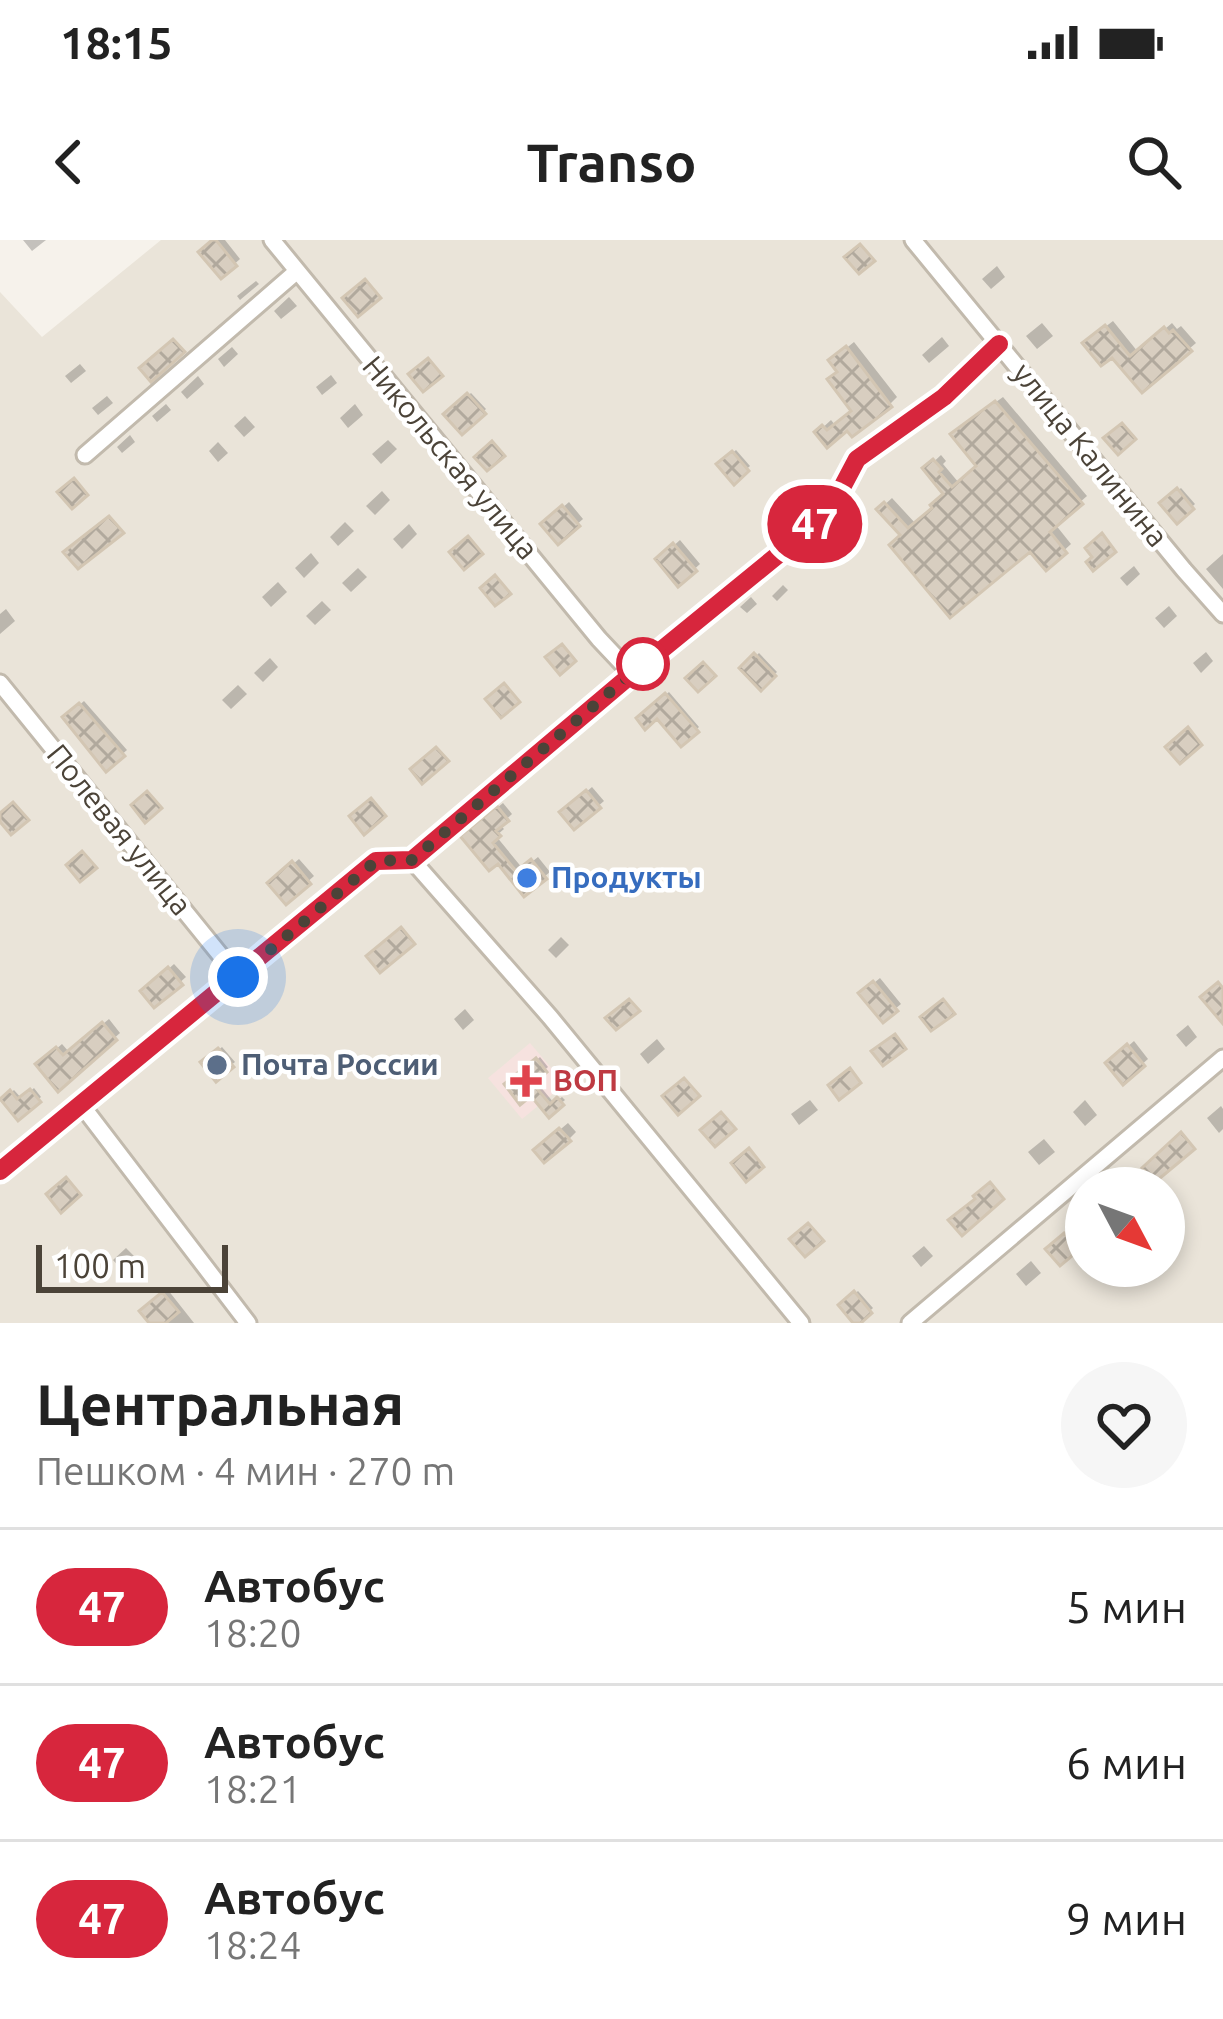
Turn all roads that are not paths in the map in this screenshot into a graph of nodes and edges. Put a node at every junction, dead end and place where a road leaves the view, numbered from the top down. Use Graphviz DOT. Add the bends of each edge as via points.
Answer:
graph roads {
  1 [pos="272,240"];
  2 [pos="914,240"];
  3 [pos="296,272"];
  4 [pos="999,344"];
  5 [pos="85,455"];
  6 [pos="1223,614"];
  7 [pos="632,674"];
  8 [pos="0,683"];
  9 [pos="412,860"];
  10 [pos="238,977"];
  11 [pos="1223,1058"];
  12 [pos="80,1103"];
  13 [pos="0,1171"];
  14 [pos="248,1323"];
  15 [pos="801,1323"];
  16 [pos="910,1323"];
  1 -- 3 [label="street, Никольская улица"];
  2 -- 4 [label="street, улица Калинина"];
  3 -- 5 [label="street"];
  3 -- 7 [label="street, Никольская улица"];
  4 -- 6 [label="street, улица Калинина"];
  4 -- 7 [label="street" via="944,397 857,459 828,514"];
  7 -- 9 [label="street"];
  8 -- 10 [label="street, Полевая улица"];
  9 -- 10 [label="street" via="376,861"];
  9 -- 15 [label="street"];
  10 -- 12 [label="street"];
  11 -- 16 [label="street"];
  12 -- 13 [label="street"];
  12 -- 14 [label="street"];
}
